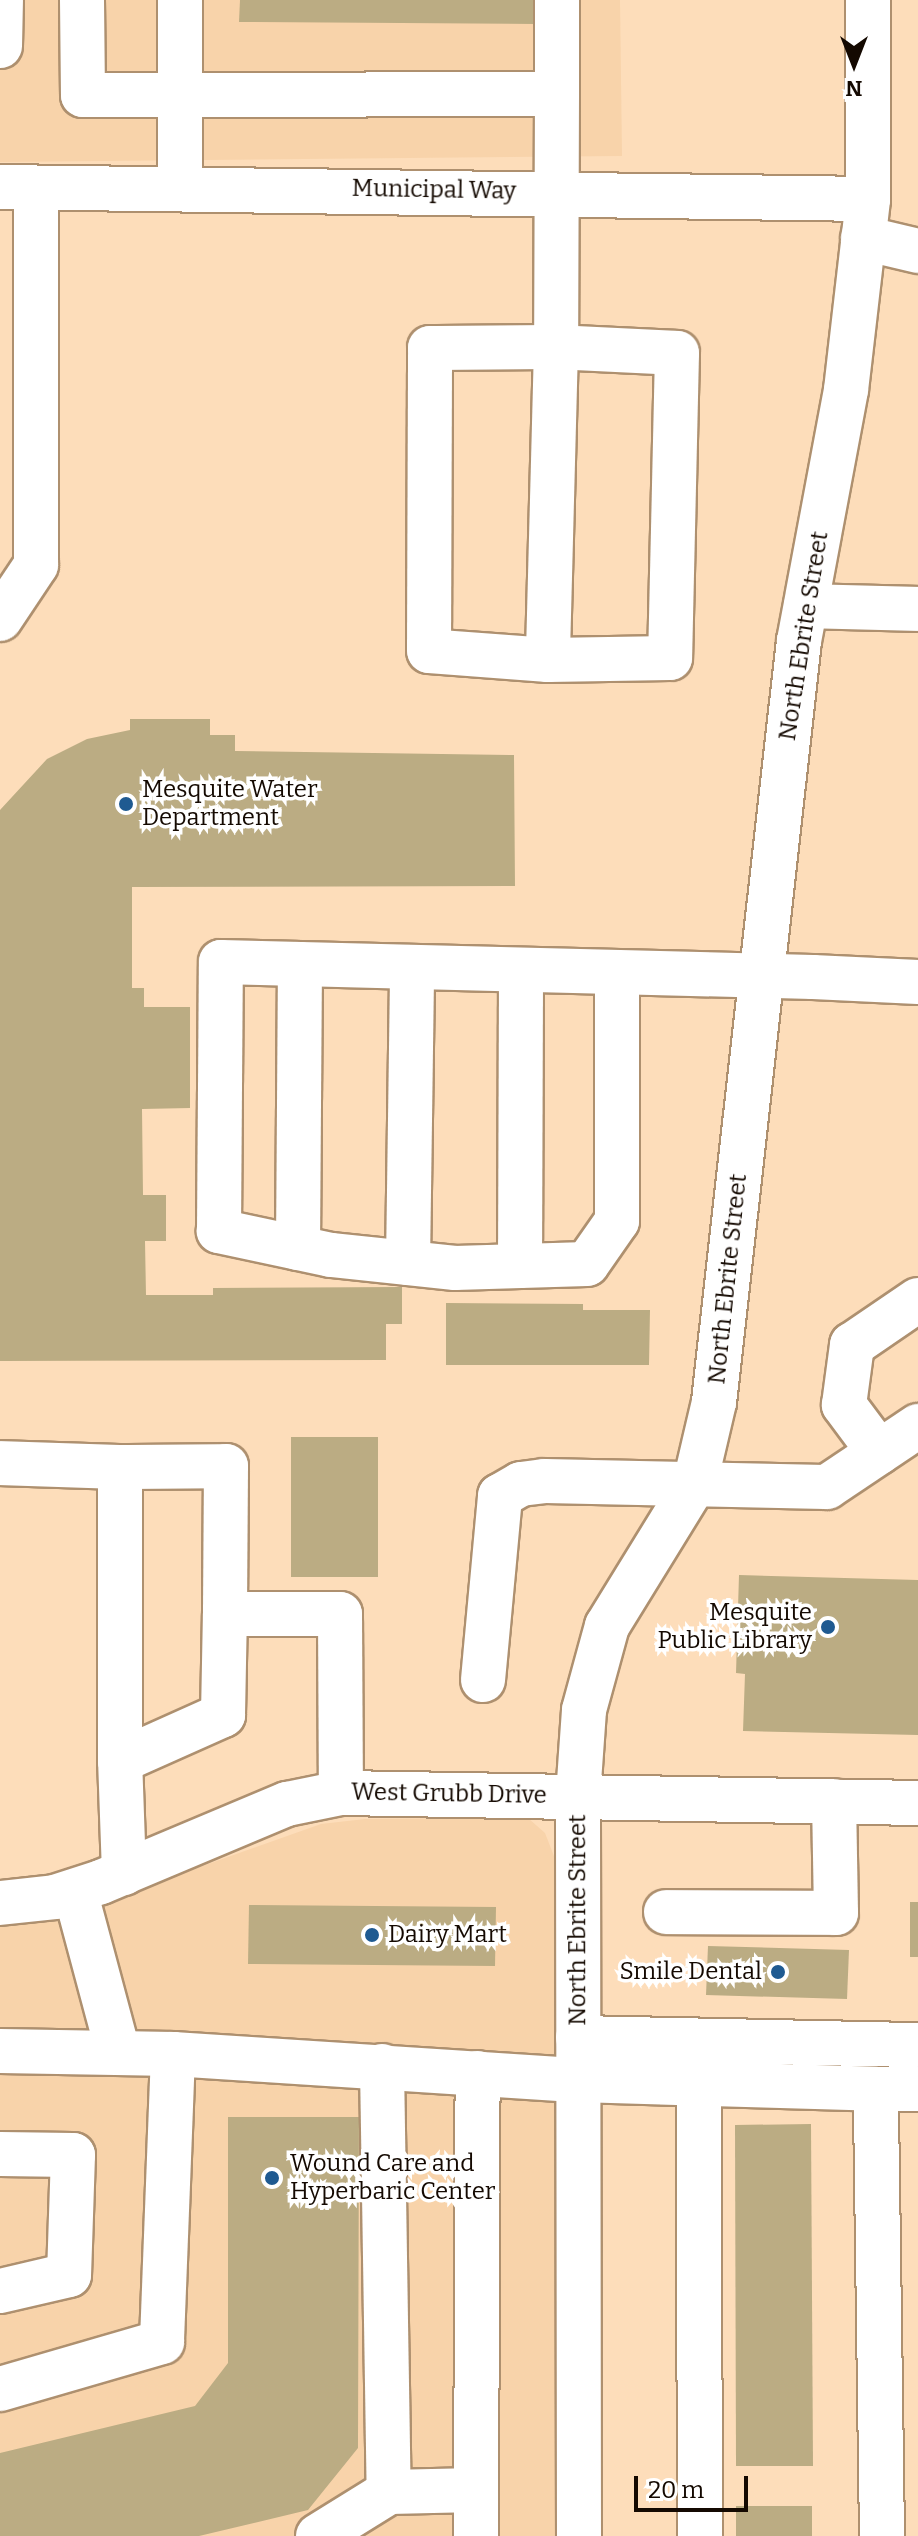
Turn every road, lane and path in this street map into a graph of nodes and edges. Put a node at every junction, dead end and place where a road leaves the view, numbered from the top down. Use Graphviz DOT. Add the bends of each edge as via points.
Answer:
graph roads {
  1 [pos="1,0"];
  2 [pos="82,0"];
  3 [pos="180,0"];
  4 [pos="557,0"];
  5 [pos="868,0"];
  6 [pos="0,46"];
  7 [pos="181,94"];
  8 [pos="557,94"];
  9 [pos="180,187"];
  10 [pos="18,188"];
  11 [pos="556,192"];
  12 [pos="866,219"];
  13 [pos="918,251"];
  14 [pos="18,315"];
  15 [pos="556,347"];
  16 [pos="18,564"];
  17 [pos="806,606"];
  18 [pos="918,609"];
  19 [pos="0,619"];
  20 [pos="548,660"];
  21 [pos="300,964"];
  22 [pos="412,967"];
  23 [pos="521,970"];
  24 [pos="617,972"];
  25 [pos="762,976"];
  26 [pos="918,982"];
  27 [pos="298,1248"];
  28 [pos="408,1263"];
  29 [pos="520,1266"];
  30 [pos="918,1300"];
  31 [pos="918,1426"];
  32 [pos="879,1452"];
  33 [pos="0,1463"];
  34 [pos="120,1467"];
  35 [pos="695,1483"];
  36 [pos="225,1614"];
  37 [pos="483,1680"];
  38 [pos="120,1761"];
  39 [pos="341,1793"];
  40 [pos="578,1796"];
  41 [pos="834,1801"];
  42 [pos="918,1803"];
  43 [pos="124,1873"];
  44 [pos="75,1891"];
  45 [pos="0,1903"];
  46 [pos="666,1912"];
  47 [pos="578,2038"];
  48 [pos="918,2045"];
  49 [pos="0,2051"];
  50 [pos="118,2052"];
  51 [pos="173,2054"];
  52 [pos="382,2066"];
  53 [pos="478,2073"];
  54 [pos="578,2080"];
  55 [pos="699,2084"];
  56 [pos="897,2089"];
  57 [pos="0,2154"];
  58 [pos="0,2291"];
  59 [pos="0,2389"];
  60 [pos="476,2490"];
  61 [pos="389,2492"];
  62 [pos="318,2536"];
  63 [pos="476,2536"];
  64 [pos="579,2536"];
  65 [pos="700,2536"];
  66 [pos="882,2536"];
  1 -- 6 [label="street"];
  2 -- 7 [label="street" via="83,95"];
  3 -- 7 [label="street"];
  4 -- 8 [label="street"];
  5 -- 12 [label="street, North Ebrite Street"];
  7 -- 8 [label="street"];
  7 -- 9 [label="street"];
  8 -- 11 [label="street"];
  9 -- 10 [label="street, Municipal Way"];
  9 -- 11 [label="street, Municipal Way"];
  10 -- 14 [label="street"];
  11 -- 12 [label="street, Municipal Way"];
  11 -- 15 [label="street"];
  12 -- 13 [label="street, Municipal Way"];
  12 -- 17 [label="street, North Ebrite Street" via="846,390"];
  14 -- 16 [label="street"];
  15 -- 20 [label="street"];
  15 -- 20 [label="street" via="677,353 670,658"];
  15 -- 20 [label="street" via="430,348 429,651"];
  16 -- 19 [label="street"];
  17 -- 18 [label="street"];
  17 -- 25 [label="street, North Ebrite Street"];
  21 -- 22 [label="street"];
  21 -- 27 [label="street"];
  21 -- 27 [label="street" via="221,962 220,1072 219,1231"];
  22 -- 23 [label="street"];
  22 -- 28 [label="street"];
  23 -- 24 [label="street"];
  23 -- 29 [label="street"];
  24 -- 25 [label="street"];
  24 -- 29 [label="street" via="617,1221 587,1264"];
  25 -- 26 [label="street"];
  25 -- 35 [label="street, North Ebrite Street" via="714,1402"];
  27 -- 28 [label="street"];
  28 -- 29 [label="street"];
  30 -- 32 [label="street" via="852,1345 844,1405"];
  31 -- 32 [label="street"];
  32 -- 35 [label="street" via="827,1487"];
  33 -- 34 [label="street"];
  34 -- 36 [label="street" via="226,1466"];
  34 -- 38 [label="street"];
  35 -- 37 [label="street" via="544,1481 521,1484 500,1496"];
  35 -- 40 [label="street, North Ebrite Street" via="607,1626 584,1710"];
  36 -- 38 [label="street" via="223,1715"];
  36 -- 39 [label="street" via="340,1614"];
  38 -- 43 [label="street"];
  39 -- 40 [label="street, West Grubb Drive"];
  39 -- 43 [label="street, West Grubb Drive" via="287,1804"];
  40 -- 41 [label="street, West Grubb Drive"];
  40 -- 47 [label="street, North Ebrite Street"];
  41 -- 42 [label="street, West Grubb Drive"];
  41 -- 46 [label="street" via="836,1913"];
  43 -- 44 [label="street, West Grubb Drive"];
  44 -- 45 [label="street, West Grubb Drive"];
  44 -- 50 [label="street"];
  47 -- 48 [label="street"];
  47 -- 54 [label="street, North Ebrite Street"];
  49 -- 50 [label="street"];
  50 -- 51 [label="street"];
  51 -- 52 [label="street"];
  51 -- 59 [label="street" via="162,2342"];
  52 -- 53 [label="street"];
  52 -- 61 [label="street"];
  53 -- 54 [label="street"];
  53 -- 60 [label="street"];
  54 -- 55 [label="street"];
  54 -- 64 [label="street, North Ebrite Street"];
  55 -- 56 [label="street"];
  55 -- 65 [label="street"];
  56 -- 66 [label="street"];
  57 -- 58 [label="street" via="73,2155 69,2275"];
  60 -- 61 [label="street"];
  60 -- 63 [label="street"];
  61 -- 62 [label="street"];
}
